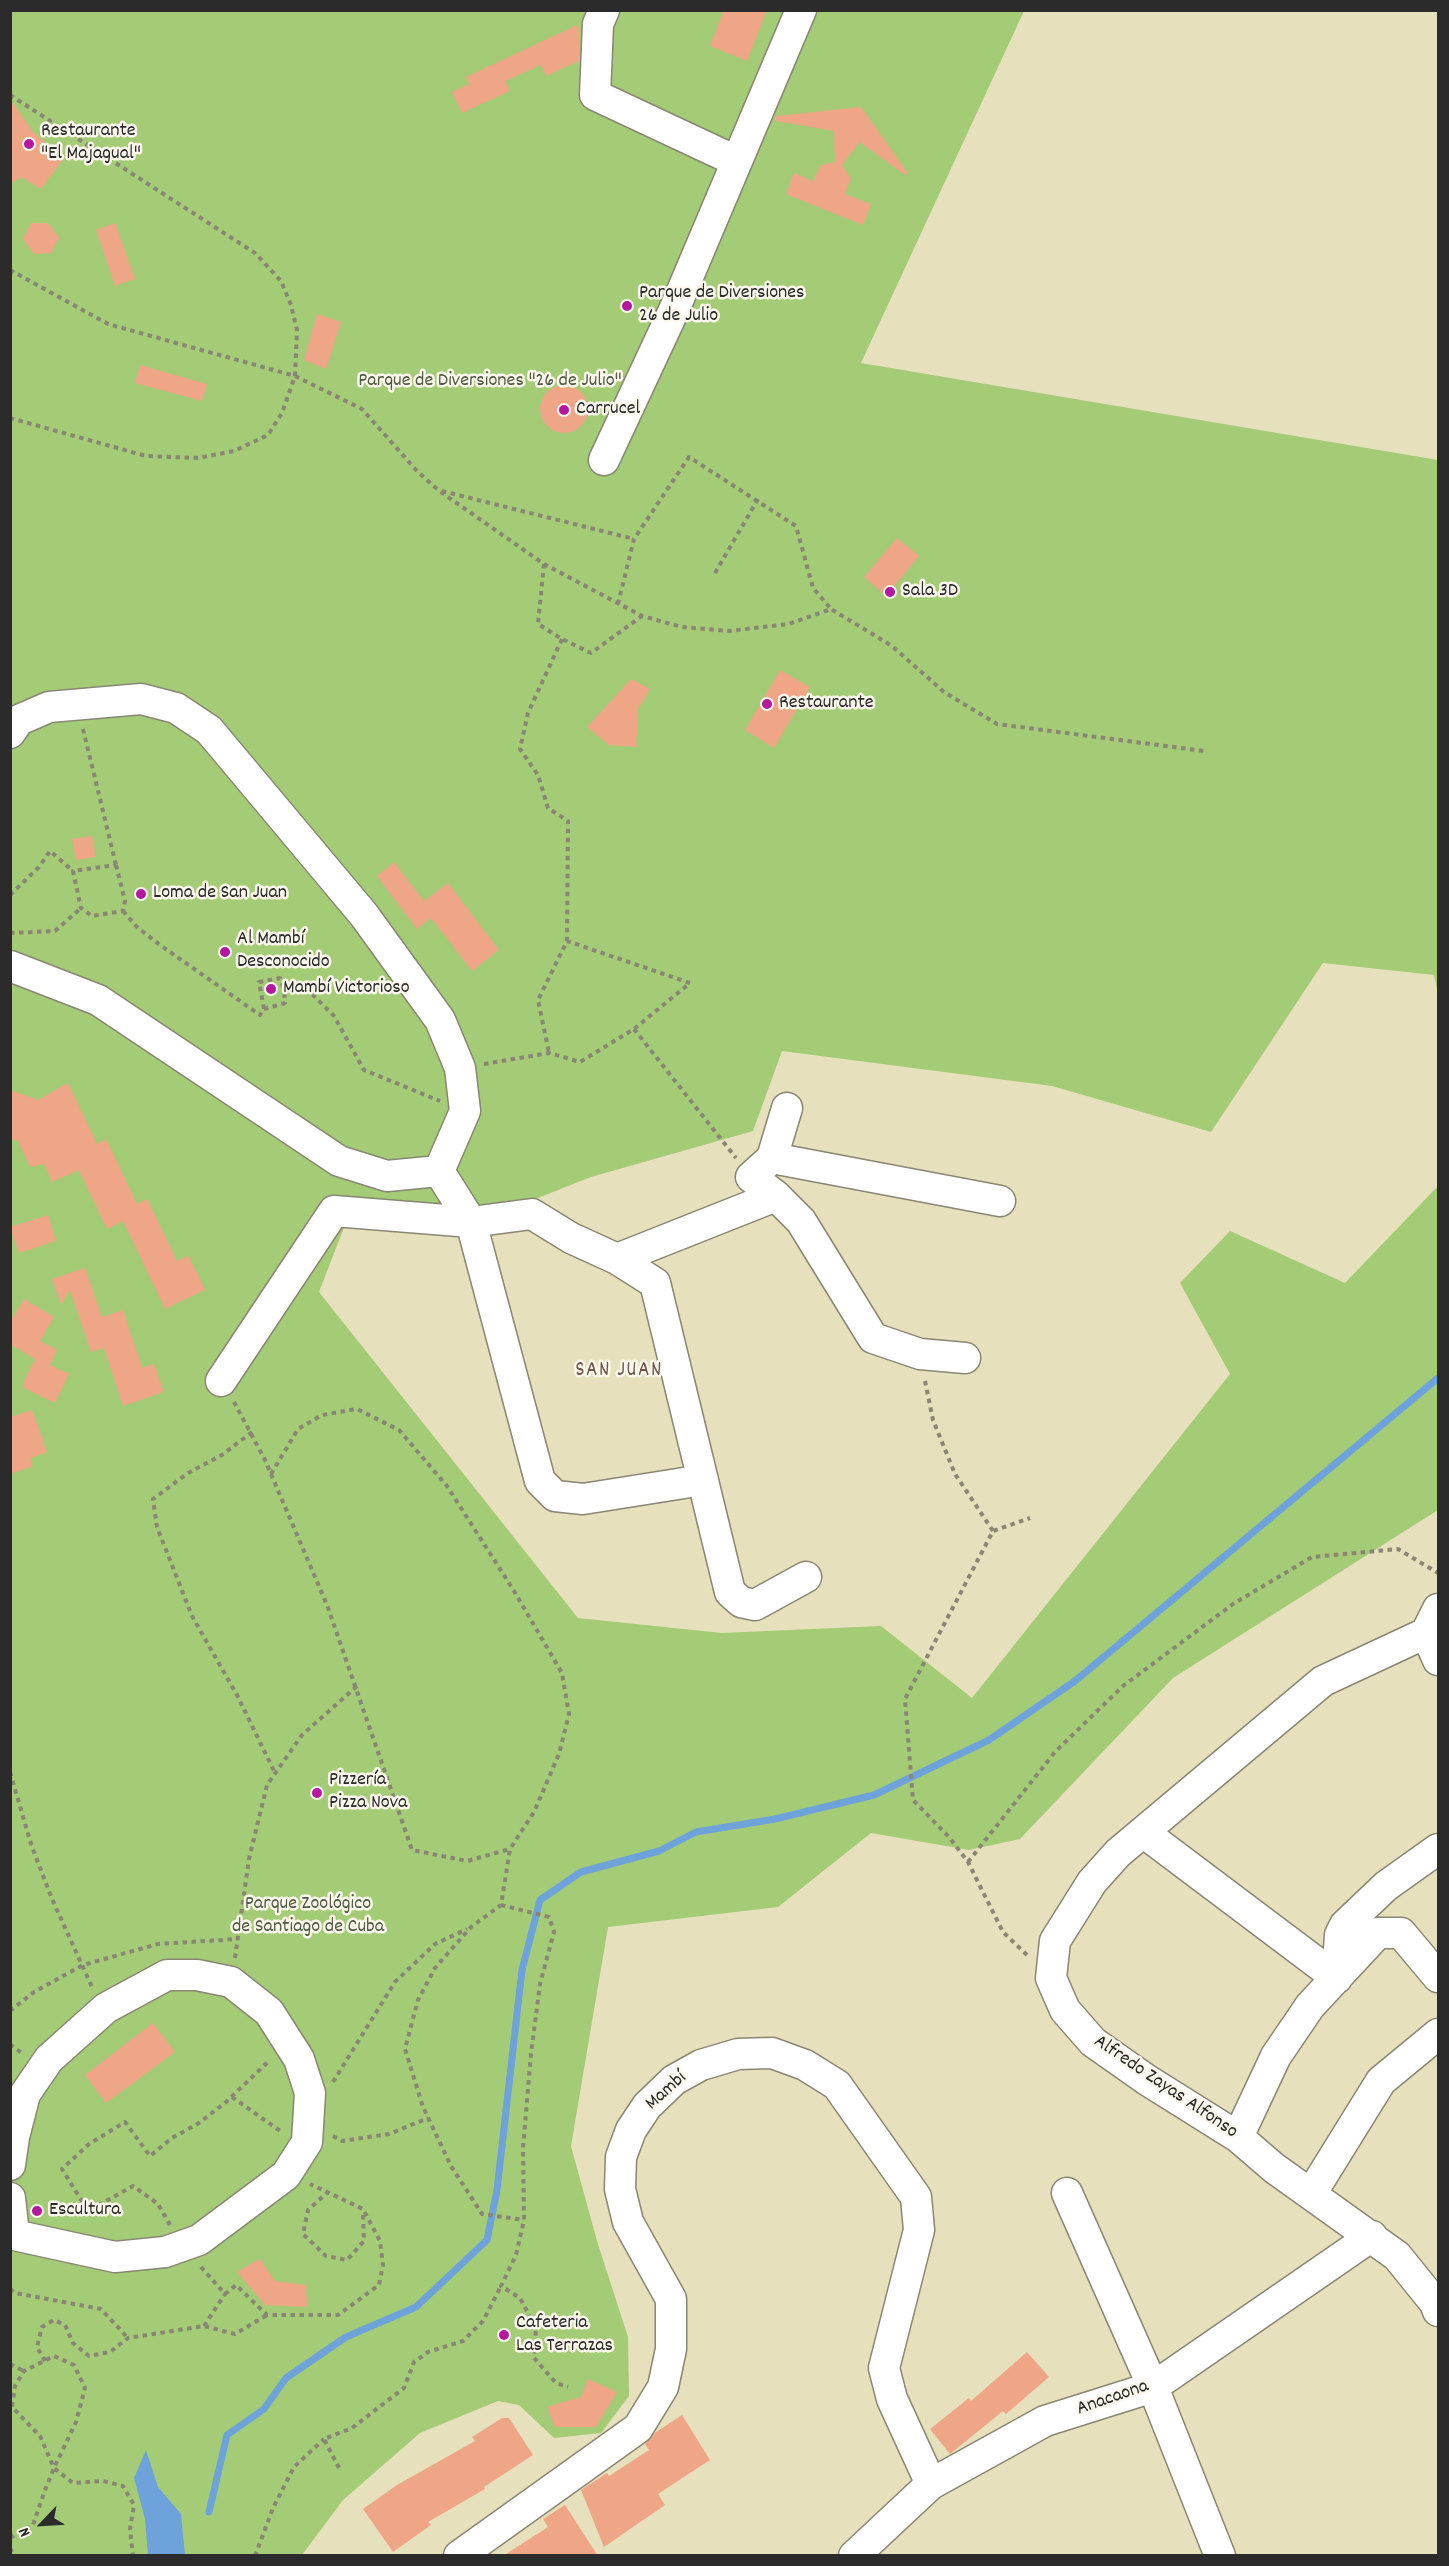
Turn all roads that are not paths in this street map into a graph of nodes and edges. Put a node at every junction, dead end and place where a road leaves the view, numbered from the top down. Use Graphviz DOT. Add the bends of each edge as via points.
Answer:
graph roads {
  1 [pos="604,10"];
  2 [pos="801,10"];
  3 [pos="736,161"];
  4 [pos="604,460"];
  5 [pos="10,733"];
  6 [pos="10,966"];
  7 [pos="787,1108"];
  8 [pos="762,1168"];
  9 [pos="439,1172"];
  10 [pos="776,1196"];
  11 [pos="1000,1201"];
  12 [pos="471,1222"];
  13 [pos="617,1259"];
  14 [pos="965,1358"];
  15 [pos="221,1382"];
  16 [pos="703,1480"];
  17 [pos="806,1577"];
  18 [pos="1432,1621"];
  19 [pos="1438,1660"];
  20 [pos="1143,1832"];
  21 [pos="1438,1849"];
  22 [pos="1438,1977"];
  23 [pos="1337,1978"];
  24 [pos="1438,2034"];
  25 [pos="1238,2137"];
  26 [pos="10,2165"];
  27 [pos="1066,2193"];
  28 [pos="1311,2194"];
  29 [pos="10,2198"];
  30 [pos="12,2236"];
  31 [pos="1372,2236"];
  32 [pos="1438,2311"];
  33 [pos="1153,2387"];
  34 [pos="931,2484"];
  35 [pos="459,2556"];
  36 [pos="854,2556"];
  37 [pos="1220,2556"];
  1 -- 3 [label="street" via="598,24 595,95"];
  2 -- 3 [label="street"];
  3 -- 4 [label="street" via="675,310"];
  5 -- 9 [label="street" via="19,720 50,707 141,699 176,708 209,730 371,925 440,1020 460,1068 465,1111"];
  6 -- 9 [label="street" via="98,1000 339,1161 387,1176"];
  7 -- 8 [label="street"];
  8 -- 10 [label="street"];
  8 -- 11 [label="street" via="856,1176"];
  9 -- 12 [label="street"];
  10 -- 13 [label="street"];
  10 -- 14 [label="street" via="801,1221 873,1338 920,1354"];
  12 -- 13 [label="street" via="532,1214"];
  12 -- 15 [label="street" via="334,1211"];
  12 -- 16 [label="street" via="540,1481 555,1496 583,1499"];
  13 -- 16 [label="street" via="655,1283"];
  16 -- 17 [label="street" via="730,1592 741,1602 755,1605"];
  18 -- 19 [label="street"];
  18 -- 20 [label="street, Alfredo Zayas Alfonso" via="1323,1681"];
  20 -- 23 [label="street"];
  20 -- 25 [label="street, Alfredo Zayas Alfonso" via="1092,1882 1074,1908 1055,1941 1051,1978 1065,2010 1093,2042"];
  21 -- 23 [label="street" via="1386,1886 1345,1925 1340,1935"];
  22 -- 23 [label="street" via="1401,1933 1378,1933"];
  23 -- 25 [label="street" via="1310,2006 1276,2056"];
  24 -- 28 [label="street" via="1381,2080"];
  25 -- 28 [label="street, Alfredo Zayas Alfonso"];
  26 -- 30 [label="street" via="25,2094 50,2059 106,2008 167,1975 197,1975 231,1982 269,2012 299,2059 310,2093 307,2142 293,2165 200,2240 165,2252 115,2257"];
  27 -- 33 [label="street"];
  28 -- 31 [label="street, Alfredo Zayas Alfonso"];
  29 -- 30 [label="street"];
  31 -- 32 [label="street, Alfredo Zayas Alfonso" via="1397,2256"];
  31 -- 33 [label="street, Anacaona"];
  33 -- 34 [label="street, Anacaona" via="1045,2421"];
  33 -- 37 [label="street"];
  34 -- 35 [label="street, Mambí" via="892,2399 884,2368 919,2230 916,2197 837,2085 805,2065 772,2053 738,2054 701,2065 674,2080 642,2114 621,2157 620,2189 628,2222 671,2299 671,2349 663,2387 638,2428"];
  34 -- 36 [label="street, Anacaona"];
}
